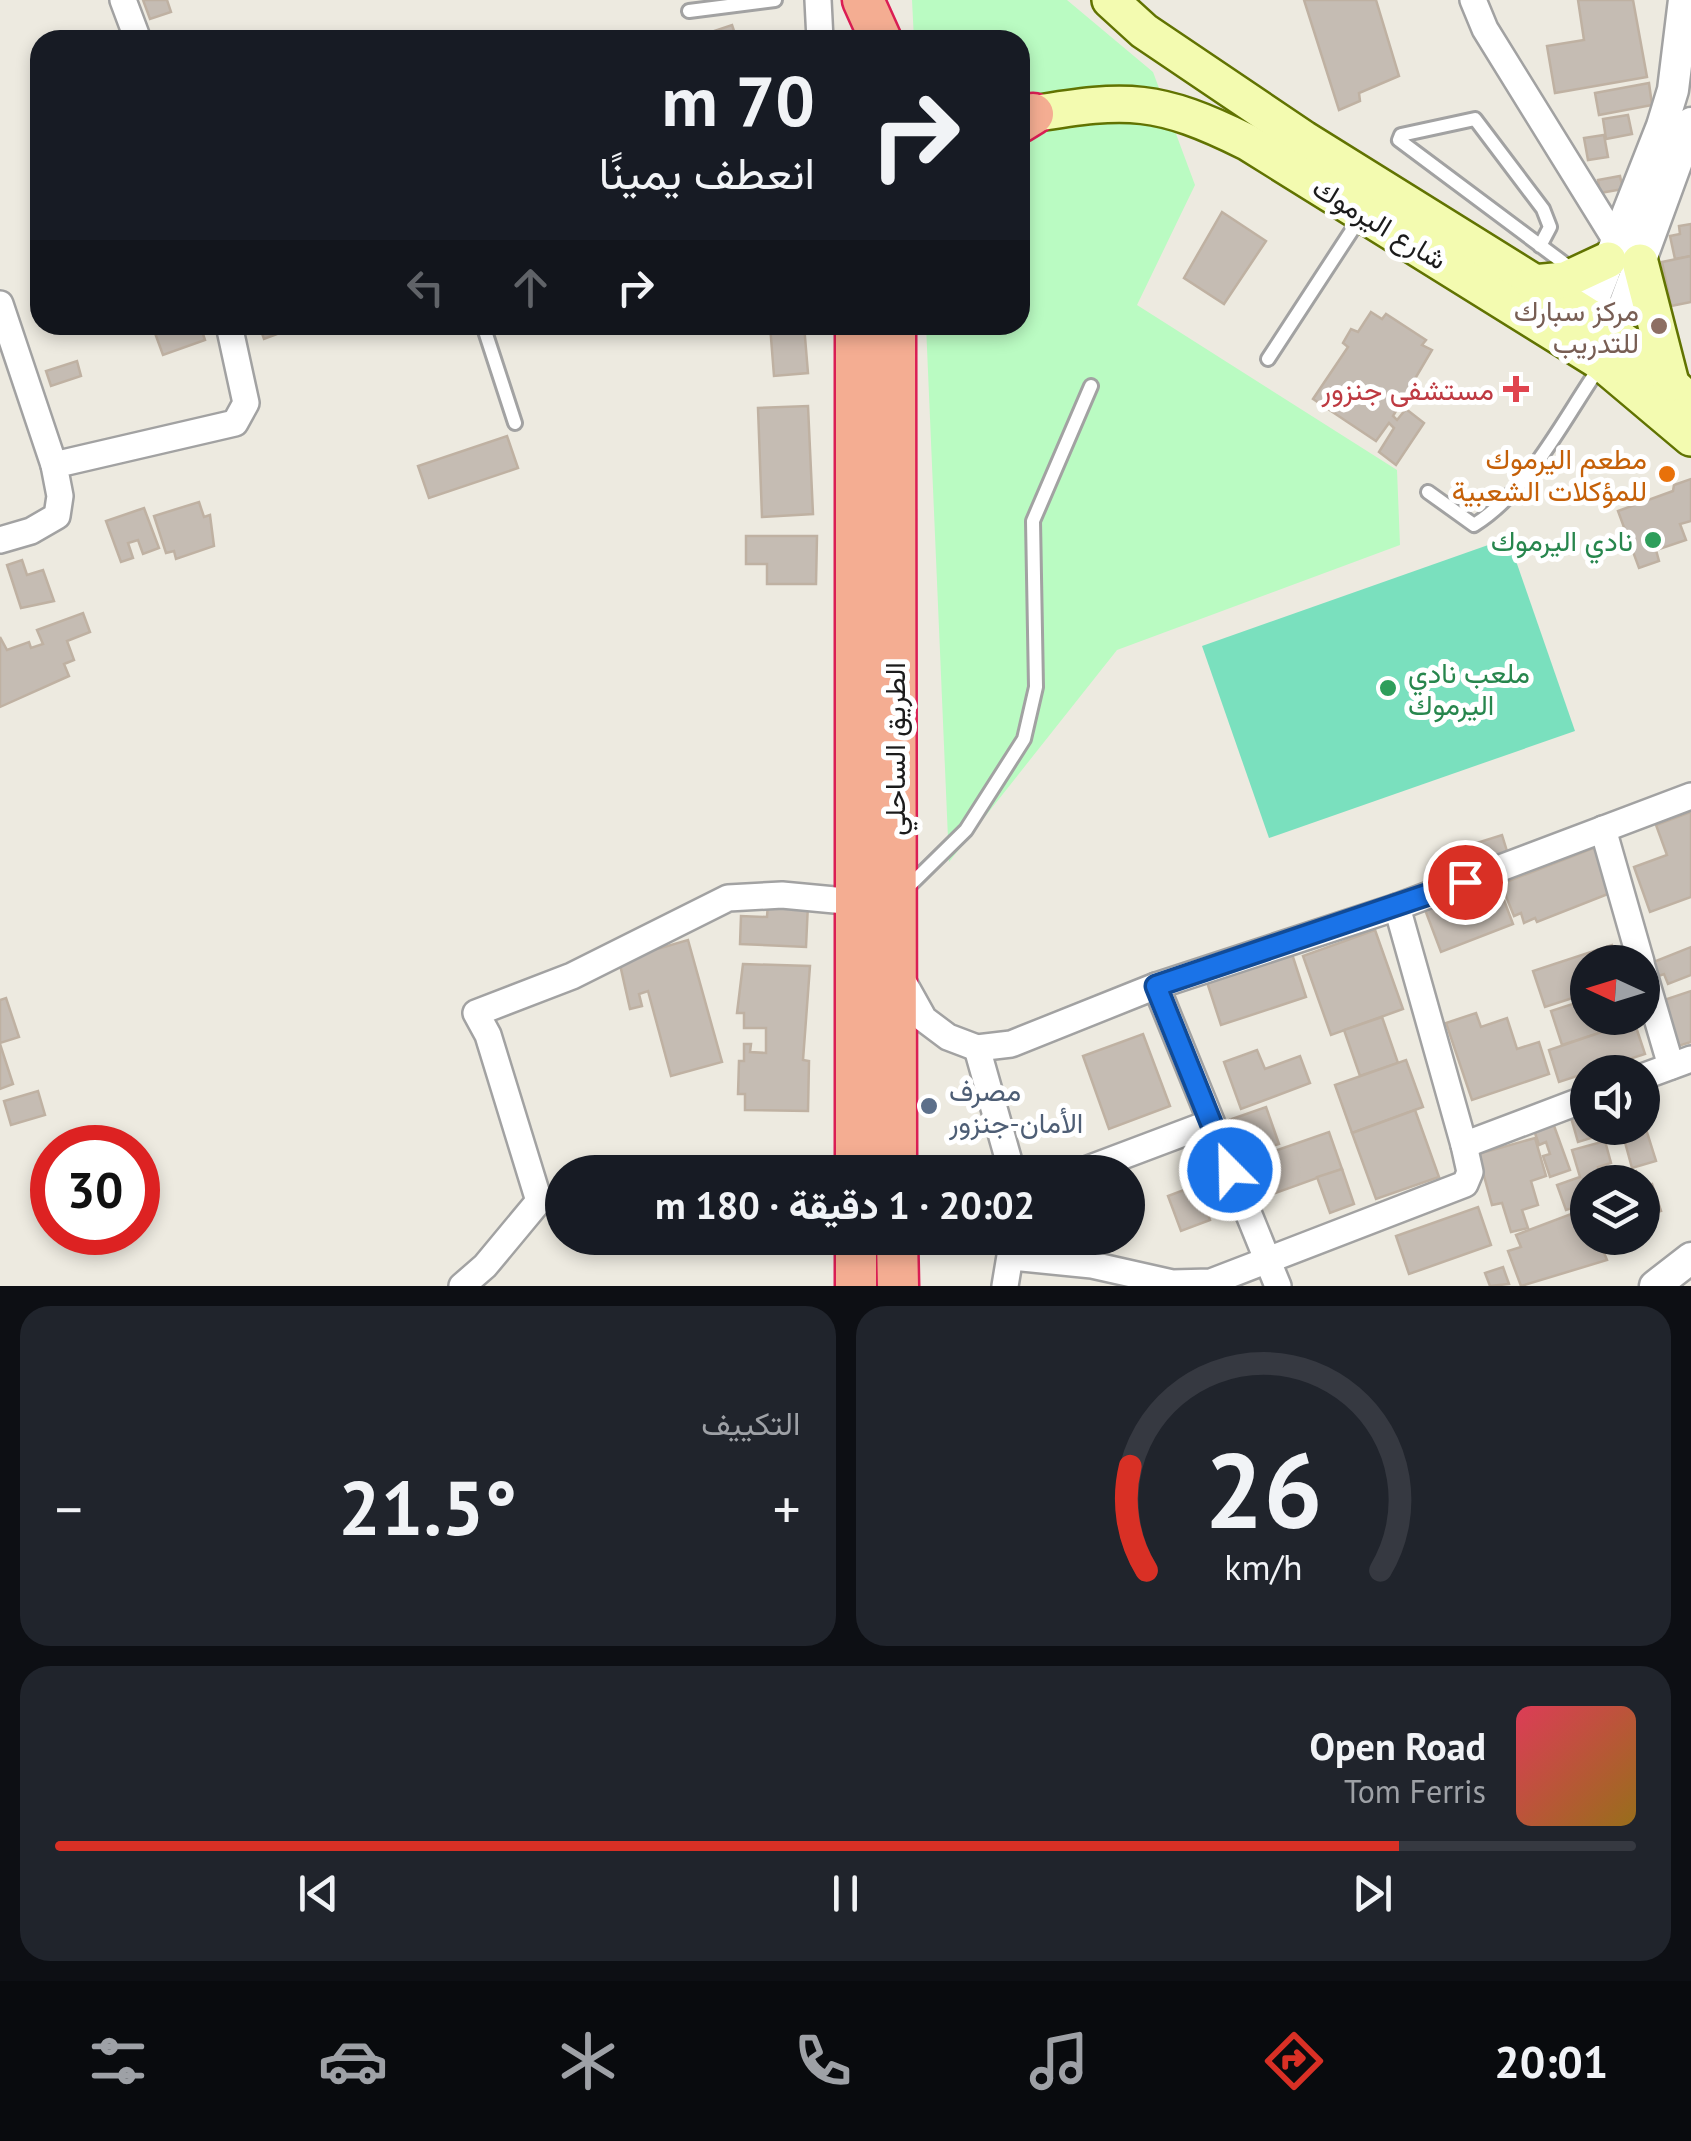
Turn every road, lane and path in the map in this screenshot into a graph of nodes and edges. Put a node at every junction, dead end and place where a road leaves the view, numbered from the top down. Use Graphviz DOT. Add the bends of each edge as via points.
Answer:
graph roads {
  1 [pos="123,0"];
  2 [pos="774,0"];
  3 [pos="818,0"];
  4 [pos="860,0"];
  5 [pos="891,0"];
  6 [pos="1110,0"];
  7 [pos="1473,0"];
  8 [pos="1684,0"];
  9 [pos="689,10"];
  10 [pos="134,30"];
  11 [pos="820,30"];
  12 [pos="857,30"];
  13 [pos="876,30"];
  14 [pos="891,30"];
  15 [pos="1030,116"];
  16 [pos="1691,123"];
  17 [pos="1373,200"];
  18 [pos="1540,246"];
  19 [pos="1610,259"];
  20 [pos="1533,283"];
  21 [pos="0,304"];
  22 [pos="232,335"];
  23 [pos="486,335"];
  24 [pos="856,335"];
  25 [pos="895,335"];
  26 [pos="1595,340"];
  27 [pos="1268,358"];
  28 [pos="1092,386"];
  29 [pos="1681,393"];
  30 [pos="514,423"];
  31 [pos="1691,438"];
  32 [pos="54,465"];
  33 [pos="1428,492"];
  34 [pos="0,540"];
  35 [pos="1691,796"];
  36 [pos="1602,829"];
  37 [pos="875,902"];
  38 [pos="1396,908"];
  39 [pos="1636,945"];
  40 [pos="893,963"];
  41 [pos="1156,986"];
  42 [pos="1660,1010"];
  43 [pos="977,1048"];
  44 [pos="1681,1062"];
  45 [pos="1570,1105"];
  46 [pos="1210,1123"];
  47 [pos="1464,1145"];
  48 [pos="857,1155"];
  49 [pos="896,1155"];
  50 [pos="1007,1155"];
  51 [pos="1125,1155"];
  52 [pos="856,1255"];
  53 [pos="897,1255"];
  54 [pos="1010,1255"];
  55 [pos="1050,1255"];
  56 [pos="1267,1258"];
  57 [pos="1691,1258"];
  58 [pos="462,1286"];
  59 [pos="856,1286"];
  60 [pos="898,1286"];
  61 [pos="1004,1286"];
  62 [pos="1278,1286"];
  63 [pos="1655,1286"];
  1 -- 10 [label="street"];
  2 -- 9 [label="lane"];
  3 -- 11 [label="street"];
  4 -- 12 [label="highway"];
  4 -- 13 [label="highway"];
  5 -- 14 [label="highway"];
  6 -- 17 [label="main road, شارع اليرموك"];
  7 -- 19 [label="street"];
  8 -- 19 [label="street" via="1672,90"];
  15 -- 17 [label="main road, شارع اليرموك" via="1110,101 1152,104 1191,114"];
  16 -- 19 [label="street"];
  17 -- 20 [label="main road, شارع اليرموك"];
  17 -- 26 [label="main road, شارع اليرموك"];
  17 -- 27 [label="lane"];
  18 -- 18 [label="lane" via="1550,226 1544,209 1475,119 1402,135 1399,140"];
  18 -- 19 [label="lane"];
  19 -- 20 [label="main road" via="1565,280"];
  19 -- 26 [label="street"];
  19 -- 29 [label="main road"];
  20 -- 26 [label="main road, شارع اليرموك"];
  21 -- 32 [label="street"];
  22 -- 32 [label="street" via="246,402 236,423"];
  23 -- 30 [label="lane"];
  24 -- 37 [label="highway, الطريق الساحلي"];
  25 -- 37 [label="highway, الطريق الساحلي"];
  26 -- 29 [label="main road, شارع اليرموك"];
  26 -- 31 [label="main road, شارع اليرموك"];
  26 -- 33 [label="lane" via="1516,488 1490,515 1474,525"];
  28 -- 37 [label="lane" via="1033,521 1036,688 1024,739 966,830"];
  32 -- 34 [label="street" via="57,516"];
  35 -- 36 [label="street"];
  36 -- 38 [label="street"];
  36 -- 39 [label="street"];
  37 -- 40 [label="highway, الطريق الساحلي"];
  37 -- 48 [label="highway, الطريق الساحلي"];
  37 -- 58 [label="street" via="782,894 728,898 572,976 476,1013 538,1200"];
  38 -- 41 [label="street"];
  38 -- 47 [label="street"];
  40 -- 43 [label="street" via="924,1019"];
  40 -- 49 [label="highway, الطريق الساحلي"];
  41 -- 43 [label="street" via="1011,1044"];
  41 -- 46 [label="street"];
  42 -- 44 [label="street"];
  43 -- 50 [label="street"];
  45 -- 47 [label="street"];
  46 -- 51 [label="street"];
  46 -- 56 [label="street"];
  47 -- 56 [label="street" via="1470,1172 1460,1188"];
  52 -- 59 [label="highway"];
  53 -- 60 [label="highway"];
  54 -- 61 [label="street"];
  55 -- 56 [label="street" via="1192,1285"];
  56 -- 62 [label="street"];
  57 -- 63 [label="street"];
}
